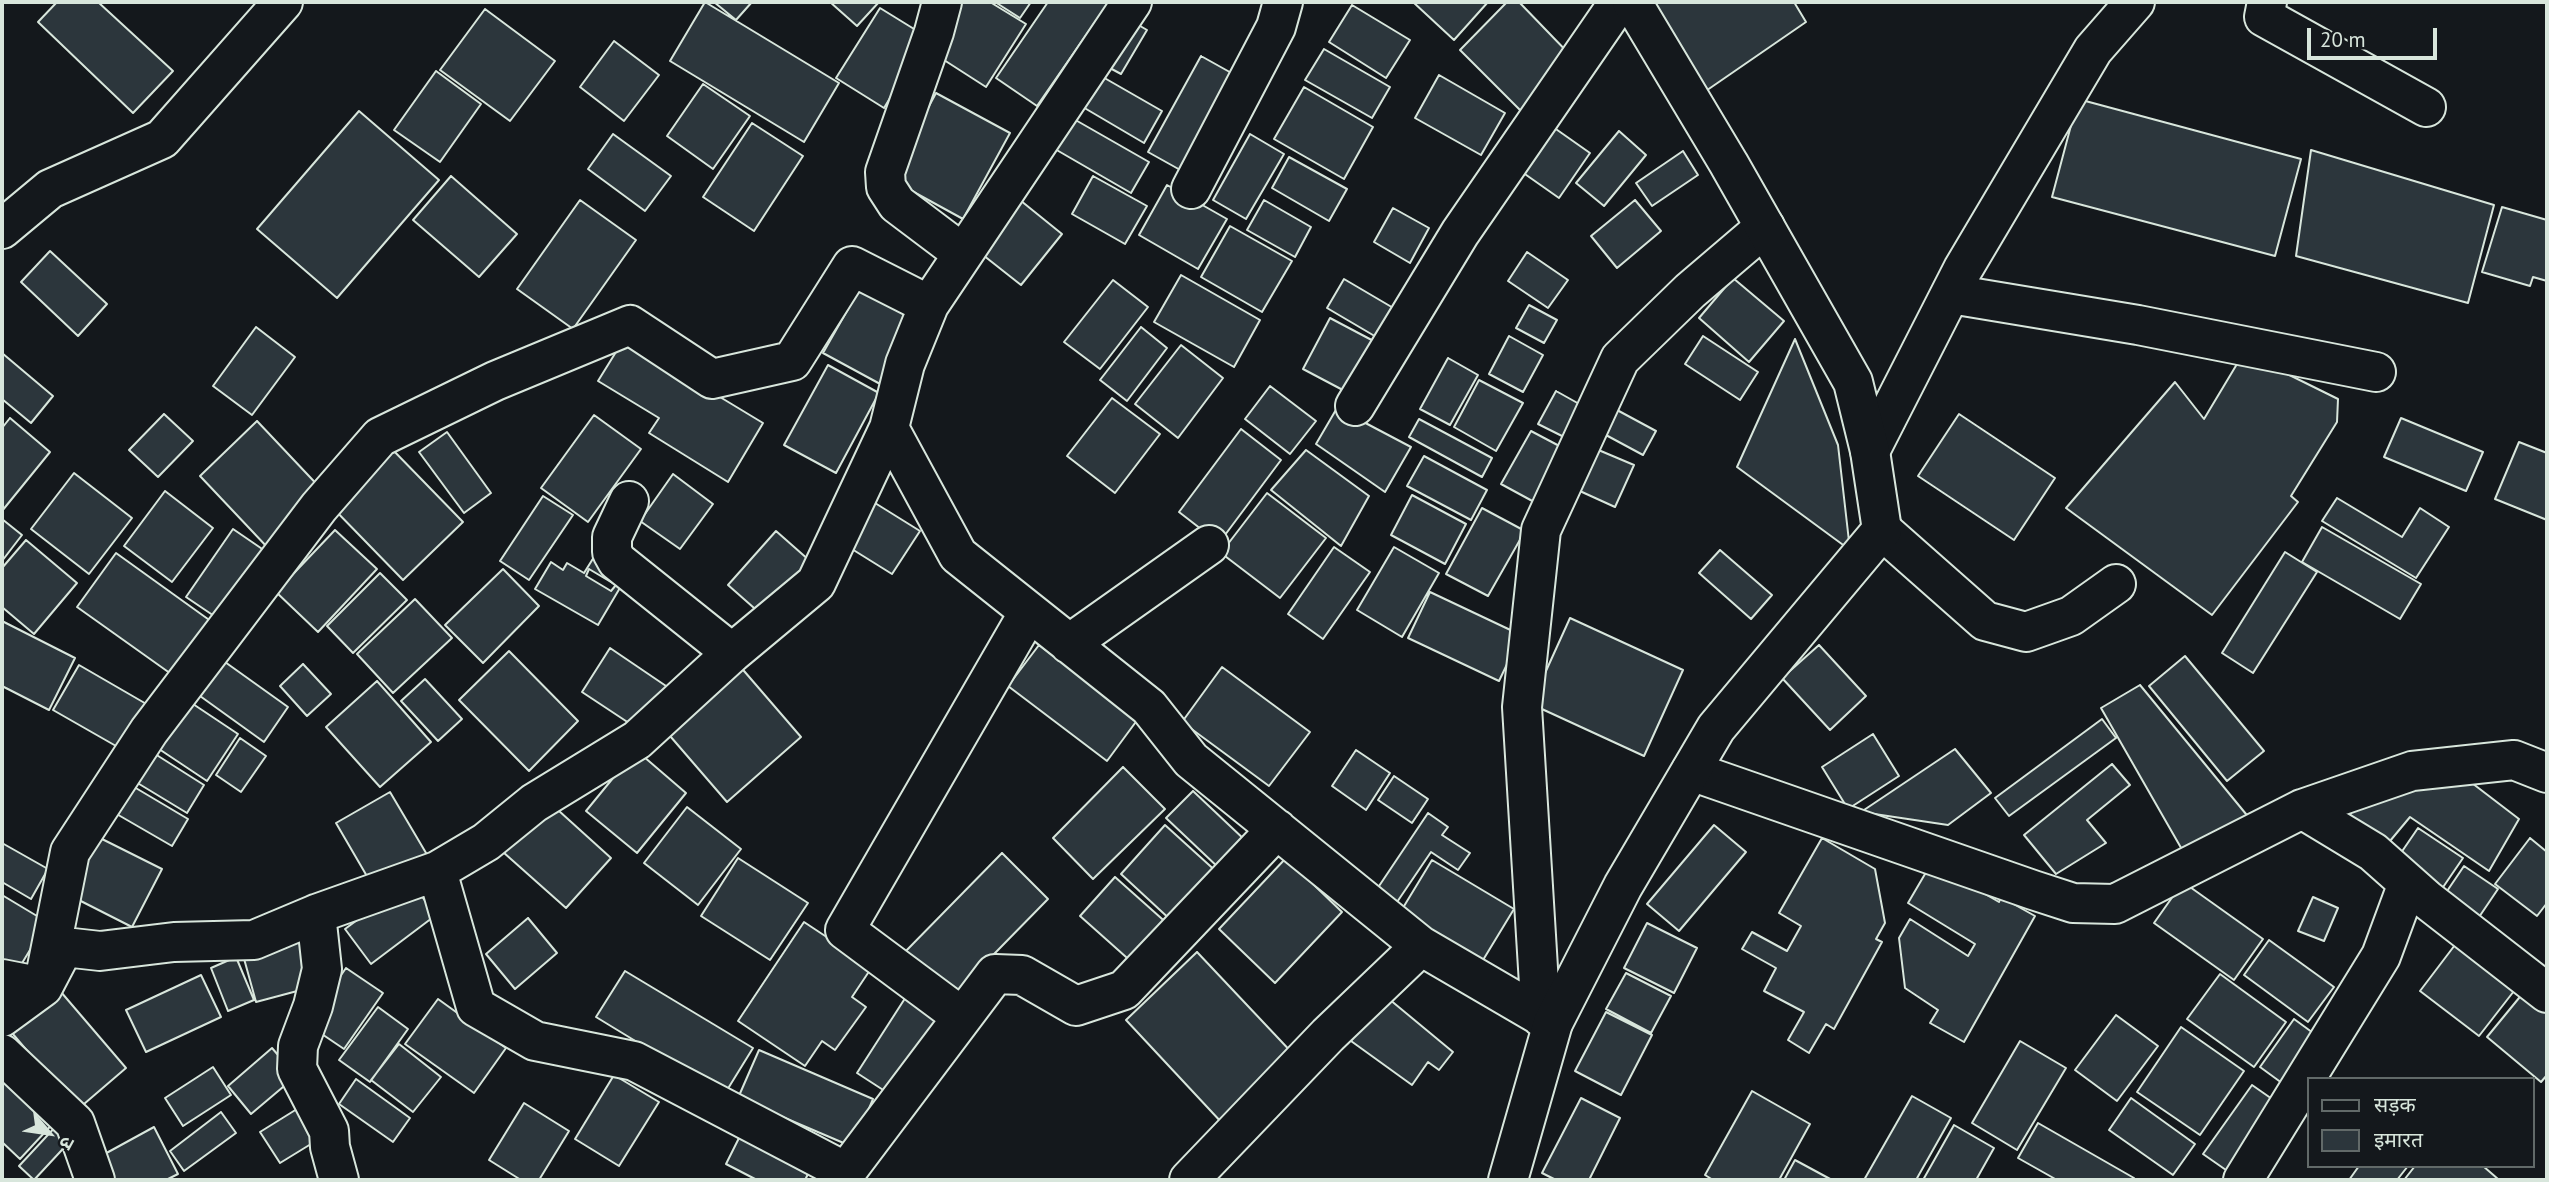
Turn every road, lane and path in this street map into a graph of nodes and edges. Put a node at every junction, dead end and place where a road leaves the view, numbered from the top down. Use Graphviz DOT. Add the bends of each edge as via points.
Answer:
graph roads {
  1 [pos="283,2"];
  2 [pos="942,2"];
  3 [pos="1132,2"];
  4 [pos="1283,2"];
  5 [pos="1619,2"];
  6 [pos="1632,2"];
  7 [pos="2135,2"];
  8 [pos="2267,2"];
  9 [pos="2426,107"];
  10 [pos="1191,189"];
  11 [pos="1765,227"];
  12 [pos="2,229"];
  13 [pos="962,253"];
  14 [pos="1951,294"];
  15 [pos="929,305"];
  16 [pos="2376,372"];
  17 [pos="1355,406"];
  18 [pos="889,428"];
  19 [pos="1870,452"];
  20 [pos="629,501"];
  21 [pos="1882,530"];
  22 [pos="1209,545"];
  23 [pos="2116,584"];
  24 [pos="1029,612"];
  25 [pos="1069,644"];
  26 [pos="732,653"];
  27 [pos="2547,742"];
  28 [pos="2530,766"];
  29 [pos="1692,771"];
  30 [pos="2302,809"];
  31 [pos="1278,829"];
  32 [pos="437,871"];
  33 [pos="2408,883"];
  34 [pos="316,914"];
  35 [pos="1421,946"];
  36 [pos="2,979"];
  37 [pos="43,987"];
  38 [pos="2547,993"];
  39 [pos="2,1017"];
  40 [pos="962,1017"];
  41 [pos="1547,1020"];
  42 [pos="2,1054"];
  43 [pos="95,1180"];
  44 [pos="339,1180"];
  45 [pos="1189,1180"];
  46 [pos="1508,1180"];
  47 [pos="2243,1180"];
  1 -- 12 [label="street" via="162,139 50,189"];
  2 -- 13 [label="street" via="885,172 886,187 897,204"];
  3 -- 13 [label="street"];
  4 -- 10 [label="street" via="1276,27"];
  5 -- 17 [label="street" via="1460,233"];
  6 -- 11 [label="street"];
  7 -- 14 [label="street" via="2093,50"];
  8 -- 9 [label="street" via="2264,17"];
  11 -- 19 [label="street" via="1853,382"];
  11 -- 41 [label="street" via="1620,359 1541,530 1522,707"];
  13 -- 15 [label="street"];
  14 -- 16 [label="street"];
  14 -- 19 [label="street"];
  15 -- 18 [label="street" via="905,364"];
  15 -- 37 [label="street" via="852,265 792,361 712,379 630,326 495,381 380,437 311,518 149,731 70,852"];
  18 -- 24 [label="street" via="958,555"];
  18 -- 26 [label="street" via="816,583"];
  19 -- 21 [label="street"];
  20 -- 26 [label="street" via="612,537 617,561"];
  21 -- 23 [label="street" via="1985,621 2026,632 2071,616"];
  21 -- 29 [label="street" via="1716,728"];
  22 -- 25 [label="street"];
  24 -- 25 [label="street"];
  24 -- 40 [label="street" via="845,930"];
  25 -- 31 [label="street" via="1149,707 1191,760"];
  26 -- 32 [label="street" via="637,740 534,803 486,842"];
  27 -- 28 [label="street"];
  28 -- 30 [label="street" via="2412,771"];
  29 -- 30 [label="street" via="2073,903 2115,904"];
  29 -- 41 [label="street"];
  30 -- 33 [label="street" via="2373,852"];
  31 -- 35 [label="street"];
  31 -- 40 [label="street" via="1124,990 1076,1006 1022,975 995,974"];
  32 -- 34 [label="street"];
  32 -- 40 [label="street" via="476,1007 535,1041 634,1061 846,1172"];
  33 -- 38 [label="street"];
  33 -- 47 [label="street" via="2381,956"];
  34 -- 37 [label="street" via="254,940 174,942 100,951 64,947"];
  34 -- 44 [label="street" via="322,969 298,1046 297,1069 329,1131"];
  35 -- 41 [label="street"];
  35 -- 45 [label="street"];
  36 -- 37 [label="street"];
  37 -- 39 [label="street"];
  41 -- 46 [label="street"];
  42 -- 43 [label="street" via="75,1123"];
}
